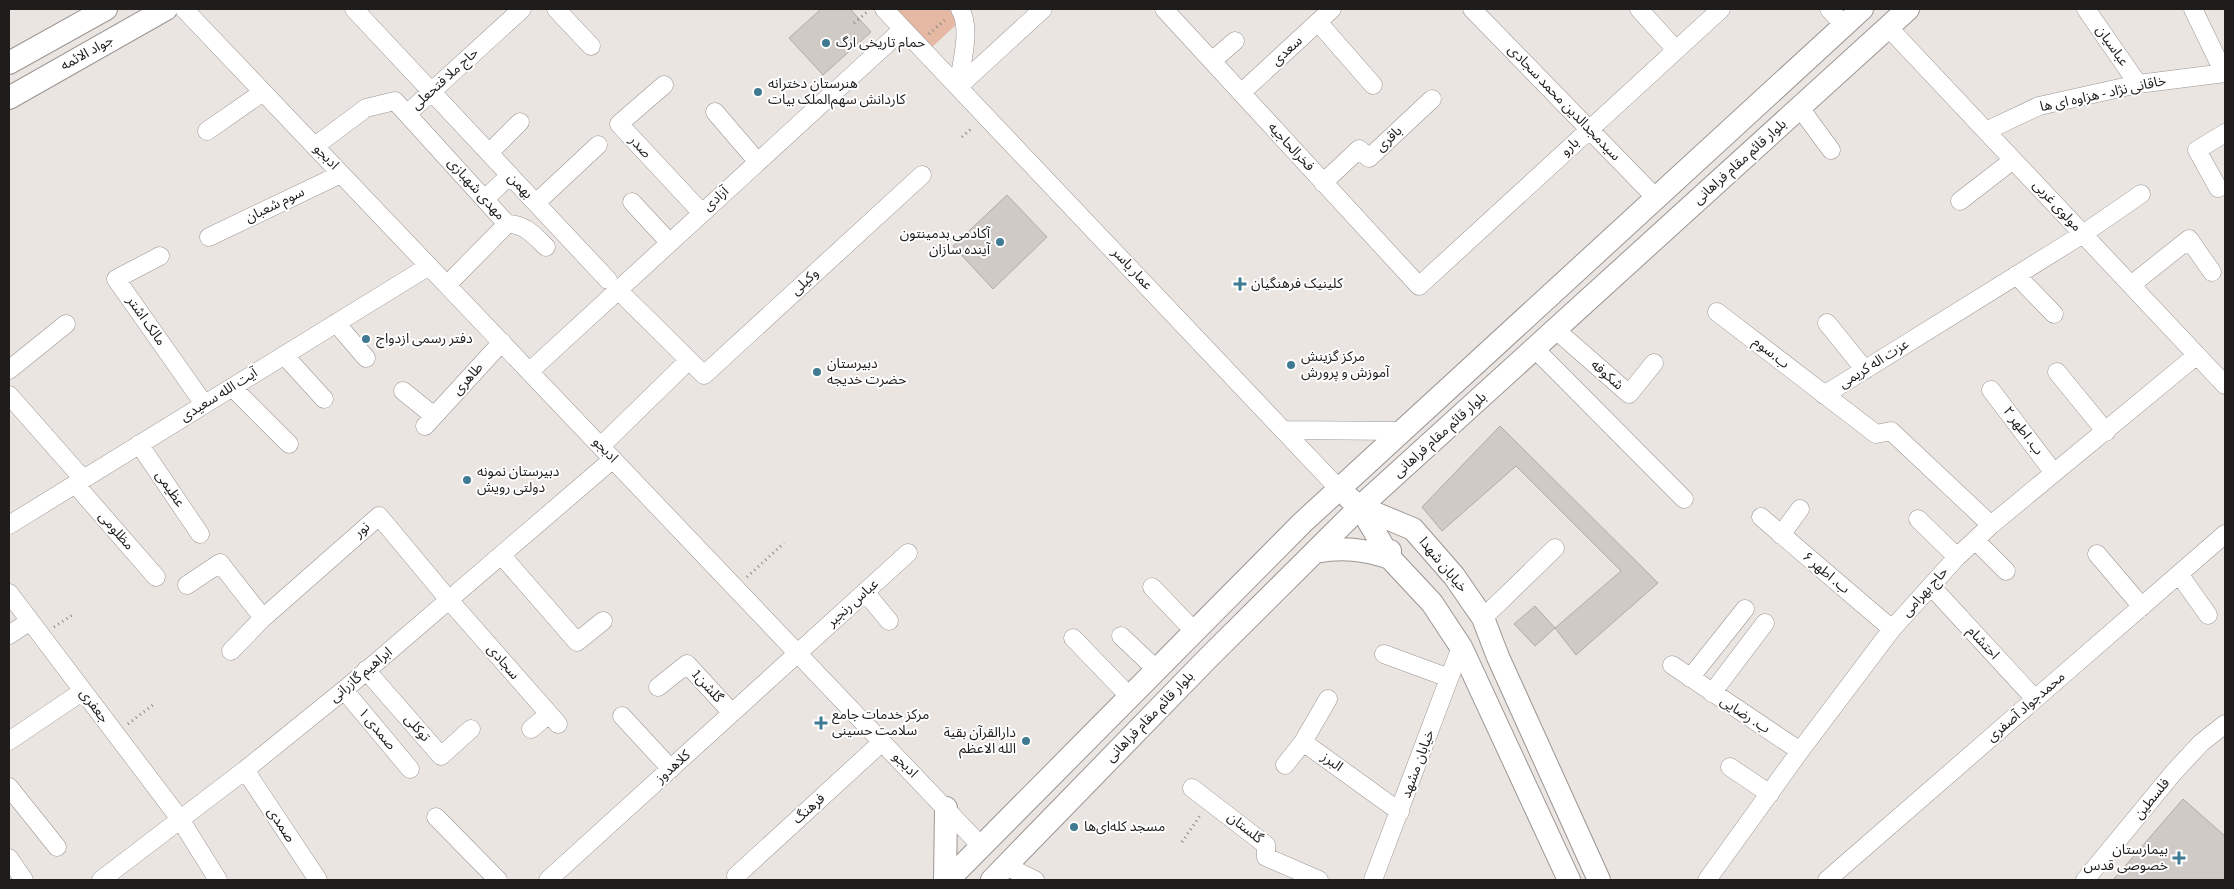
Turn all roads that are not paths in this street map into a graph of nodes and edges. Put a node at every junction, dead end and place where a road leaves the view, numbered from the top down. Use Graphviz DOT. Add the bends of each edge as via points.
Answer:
graph roads {
  1 [pos="106,9"];
  2 [pos="166,9"];
  3 [pos="184,9"];
  4 [pos="354,9"];
  5 [pos="522,9"];
  6 [pos="556,9"];
  7 [pos="884,9"];
  8 [pos="1043,9"];
  9 [pos="1164,9"];
  10 [pos="1332,9"];
  11 [pos="1472,9"];
  12 [pos="1639,9"];
  13 [pos="1829,9"];
  14 [pos="1862,9"];
  15 [pos="1908,9"];
  16 [pos="2086,9"];
  17 [pos="2193,9"];
  18 [pos="1717,10"];
  19 [pos="955,12"];
  20 [pos="1318,22"];
  21 [pos="1844,25"];
  22 [pos="903,28"];
  23 [pos="1888,28"];
  24 [pos="1235,41"];
  25 [pos="591,46"];
  26 [pos="1676,50"];
  27 [pos="1212,61"];
  28 [pos="9,63"];
  29 [pos="2224,73"];
  30 [pos="2138,84"];
  31 [pos="664,85"];
  32 [pos="1373,85"];
  33 [pos="958,87"];
  34 [pos="431,91"];
  35 [pos="263,92"];
  36 [pos="1241,93"];
  37 [pos="9,98"];
  38 [pos="1432,99"];
  39 [pos="1800,108"];
  40 [pos="716,112"];
  41 [pos="407,114"];
  42 [pos="520,122"];
  43 [pos="1589,130"];
  44 [pos="207,131"];
  45 [pos="1986,131"];
  46 [pos="2225,133"];
  47 [pos="598,145"];
  48 [pos="315,146"];
  49 [pos="1831,150"];
  50 [pos="489,153"];
  51 [pos="2013,160"];
  52 [pos="757,161"];
  53 [pos="341,174"];
  54 [pos="510,175"];
  55 [pos="922,175"];
  56 [pos="1323,182"];
  57 [pos="2218,188"];
  58 [pos="2141,194"];
  59 [pos="486,198"];
  60 [pos="1656,198"];
  61 [pos="1960,201"];
  62 [pos="632,202"];
  63 [pos="536,203"];
  64 [pos="701,212"];
  65 [pos="507,224"];
  66 [pos="2083,234"];
  67 [pos="209,237"];
  68 [pos="669,242"];
  69 [pos="546,247"];
  70 [pos="160,256"];
  71 [pos="429,266"];
  72 [pos="2212,272"];
  73 [pos="2016,275"];
  74 [pos="447,285"];
  75 [pos="612,285"];
  76 [pos="2131,285"];
  77 [pos="1419,286"];
  78 [pos="1717,312"];
  79 [pos="2054,314"];
  80 [pos="336,323"];
  81 [pos="1827,323"];
  82 [pos="66,324"];
  83 [pos="1556,330"];
  84 [pos="502,342"];
  85 [pos="1535,349"];
  86 [pos="284,355"];
  87 [pos="2197,355"];
  88 [pos="366,358"];
  89 [pos="688,361"];
  90 [pos="1654,363"];
  91 [pos="9,370"];
  92 [pos="1864,370"];
  93 [pos="530,371"];
  94 [pos="2057,372"];
  95 [pos="2224,381"];
  96 [pos="232,387"];
  97 [pos="1991,390"];
  98 [pos="403,391"];
  99 [pos="1824,394"];
  100 [pos="9,395"];
  101 [pos="324,398"];
  102 [pos="204,404"];
  103 [pos="1284,430"];
  104 [pos="1401,430"];
  105 [pos="2106,432"];
  106 [pos="139,444"];
  107 [pos="289,444"];
  108 [pos="601,446"];
  109 [pos="613,459"];
  110 [pos="2054,472"];
  111 [pos="79,482"];
  112 [pos="1339,488"];
  113 [pos="1684,499"];
  114 [pos="1360,508"];
  115 [pos="1800,509"];
  116 [pos="1761,517"];
  117 [pos="1918,519"];
  118 [pos="1991,524"];
  119 [pos="9,525"];
  120 [pos="1412,529"];
  121 [pos="200,534"];
  122 [pos="2225,534"];
  123 [pos="1781,535"];
  124 [pos="1975,540"];
  125 [pos="1555,548"];
  126 [pos="1315,552"];
  127 [pos="908,553"];
  128 [pos="2097,554"];
  129 [pos="502,556"];
  130 [pos="1957,557"];
  131 [pos="1390,558"];
  132 [pos="2006,571"];
  133 [pos="2179,574"];
  134 [pos="156,577"];
  135 [pos="188,585"];
  136 [pos="1930,586"];
  137 [pos="1152,587"];
  138 [pos="865,592"];
  139 [pos="9,593"];
  140 [pos="449,600"];
  141 [pos="2142,607"];
  142 [pos="1745,609"];
  143 [pos="2208,615"];
  144 [pos="263,618"];
  145 [pos="1483,618"];
  146 [pos="30,621"];
  147 [pos="604,621"];
  148 [pos="889,621"];
  149 [pos="1765,623"];
  150 [pos="1892,629"];
  151 [pos="1195,632"];
  152 [pos="9,635"];
  153 [pos="1121,636"];
  154 [pos="1073,638"];
  155 [pos="1460,647"];
  156 [pos="231,651"];
  157 [pos="798,653"];
  158 [pos="1384,654"];
  159 [pos="1672,666"];
  160 [pos="366,670"];
  161 [pos="1157,670"];
  162 [pos="1449,678"];
  163 [pos="1690,678"];
  164 [pos="658,687"];
  165 [pos="344,690"];
  166 [pos="83,691"];
  167 [pos="1712,693"];
  168 [pos="1130,697"];
  169 [pos="1328,699"];
  170 [pos="2035,699"];
  171 [pos="732,713"];
  172 [pos="622,716"];
  173 [pos="2224,727"];
  174 [pos="470,729"];
  175 [pos="531,729"];
  176 [pos="9,741"];
  177 [pos="882,742"];
  178 [pos="1303,742"];
  179 [pos="1800,751"];
  180 [pos="1285,765"];
  181 [pos="671,768"];
  182 [pos="1730,768"];
  183 [pos="410,769"];
  184 [pos="245,770"];
  185 [pos="9,787"];
  186 [pos="1192,788"];
  187 [pos="1770,794"];
  188 [pos="946,808"];
  189 [pos="1400,812"];
  190 [pos="436,817"];
  191 [pos="180,819"];
  192 [pos="57,847"];
  193 [pos="982,847"];
  194 [pos="9,858"];
  195 [pos="999,873"];
  196 [pos="736,876"];
  197 [pos="24,880"];
  198 [pos="101,880"];
  199 [pos="218,880"];
  200 [pos="318,880"];
  201 [pos="498,880"];
  202 [pos="548,880"];
  203 [pos="946,880"];
  204 [pos="1035,880"];
  205 [pos="1319,880"];
  206 [pos="1373,880"];
  207 [pos="1569,880"];
  208 [pos="1600,880"];
  209 [pos="1707,880"];
  210 [pos="1827,880"];
  211 [pos="2085,880"];
  1 -- 28 [label="main road"];
  2 -- 37 [label="main road, جواد الائمه"];
  3 -- 35 [label="street, ادبجو"];
  4 -- 34 [label="street, بهمن"];
  5 -- 34 [label="street, حاج ملا فتحعلی"];
  6 -- 25 [label="street"];
  7 -- 22 [label="street, عمار یاسر"];
  8 -- 33 [label="street"];
  9 -- 27 [label="street, فخرالحاجیه"];
  10 -- 20 [label="street, سعدی"];
  11 -- 43 [label="street, سیدمجدالدین محمد سجادی"];
  12 -- 26 [label="street"];
  13 -- 21 [label="street"];
  14 -- 21 [label="main road, بلوار قائم مقام فراهانی"];
  15 -- 23 [label="main road, بلوار قائم مقام فراهانی"];
  16 -- 30 [label="street, عباسیان"];
  17 -- 29 [label="street"];
  18 -- 26 [label="street, بارو"];
  19 -- 33 [label="street" via="964,16 966,27"];
  20 -- 32 [label="street"];
  20 -- 36 [label="street, سعدی"];
  21 -- 60 [label="main road, بلوار قائم مقام فراهانی"];
  22 -- 33 [label="street, عمار یاسر"];
  22 -- 52 [label="street, آزادی"];
  23 -- 39 [label="main road, بلوار قائم مقام فراهانی"];
  23 -- 45 [label="street, مولوی غربی"];
  24 -- 27 [label="street"];
  26 -- 43 [label="street, بارو"];
  27 -- 36 [label="street, فخرالحاجیه"];
  29 -- 30 [label="street, خاقانی نژاد - هزاوه ای ها"];
  30 -- 45 [label="street, خاقانی نژاد - هزاوه ای ها" via="2040,106"];
  31 -- 64 [label="street, صدر" via="619,124"];
  33 -- 103 [label="street, عمار یاسر"];
  34 -- 41 [label="street, حاج ملا فتحعلی"];
  34 -- 50 [label="street, بهمن"];
  35 -- 44 [label="street"];
  35 -- 48 [label="street, ادبجو"];
  36 -- 56 [label="street, فخرالحاجیه"];
  38 -- 56 [label="street, باقری" via="1369,158 1359,149"];
  39 -- 49 [label="street"];
  39 -- 83 [label="main road, بلوار قائم مقام فراهانی"];
  40 -- 52 [label="street"];
  41 -- 48 [label="street, حاج ملا فتحعلی" via="395,100 366,108"];
  41 -- 59 [label="street, مهدی شهبازی"];
  42 -- 50 [label="street"];
  43 -- 60 [label="street, سیدمجدالدین محمد سجادی"];
  43 -- 77 [label="street, بارو"];
  45 -- 51 [label="street, مولوی غربی"];
  46 -- 57 [label="street" via="2196,150"];
  47 -- 63 [label="street"];
  48 -- 53 [label="street, ادبجو"];
  50 -- 54 [label="street, بهمن"];
  51 -- 61 [label="street"];
  51 -- 66 [label="street, مولوی غربی"];
  52 -- 64 [label="street, آزادی"];
  53 -- 67 [label="street, سوم شعبان"];
  53 -- 71 [label="street, ادبجو"];
  54 -- 59 [label="street"];
  54 -- 63 [label="street, بهمن"];
  55 -- 89 [label="street, وکیلی" via="704,375"];
  56 -- 77 [label="street, فخرالحاجیه"];
  58 -- 66 [label="street, عزت اله کریمی"];
  59 -- 65 [label="street, مهدی شهبازی"];
  60 -- 104 [label="main road, بلوار قائم مقام فراهانی"];
  62 -- 68 [label="street"];
  63 -- 75 [label="street, بهمن"];
  64 -- 68 [label="street, آزادی"];
  65 -- 69 [label="street" via="519,224"];
  65 -- 74 [label="street, مهدی شهبازی"];
  66 -- 73 [label="street, عزت اله کریمی"];
  66 -- 76 [label="street, مولوی غربی"];
  68 -- 75 [label="street, آزادی"];
  70 -- 102 [label="street, مالک اشتر" via="116,279"];
  71 -- 74 [label="street, ادبجو"];
  71 -- 80 [label="street, آیت الله سعیدی"];
  72 -- 76 [label="street" via="2189,239"];
  73 -- 79 [label="street"];
  73 -- 92 [label="street, عزت اله کریمی"];
  74 -- 84 [label="street, ادبجو"];
  75 -- 89 [label="street, وکیلی"];
  75 -- 93 [label="street, آزادی"];
  76 -- 87 [label="street, مولوی غربی"];
  78 -- 99 [label="street, ب.سوم"];
  80 -- 86 [label="street, آیت الله سعیدی"];
  80 -- 88 [label="street"];
  81 -- 92 [label="street"];
  82 -- 91 [label="street"];
  83 -- 85 [label="main road, بلوار قائم مقام فراهانی"];
  83 -- 90 [label="street, شکوفه" via="1629,394"];
  84 -- 93 [label="street, ادبجو"];
  84 -- 98 [label="street, طاهری" via="430,421"];
  85 -- 113 [label="street"];
  85 -- 114 [label="main road, بلوار قائم مقام فراهانی"];
  86 -- 96 [label="street, آیت الله سعیدی"];
  86 -- 101 [label="street"];
  87 -- 95 [label="street, مولوی غربی"];
  87 -- 105 [label="street, حاج بهرامی"];
  89 -- 108 [label="street"];
  92 -- 99 [label="street, عزت اله کریمی"];
  93 -- 108 [label="street, ادبجو"];
  94 -- 105 [label="street"];
  96 -- 102 [label="street, آیت الله سعیدی"];
  96 -- 107 [label="street"];
  97 -- 110 [label="street, ب. اطهر ۲"];
  99 -- 118 [label="street, عزت اله کریمی" via="1876,434 1891,431"];
  100 -- 111 [label="street, مظلومی"];
  102 -- 106 [label="street, آیت الله سعیدی"];
  103 -- 104 [label="street"];
  103 -- 112 [label="street, عمار یاسر"];
  104 -- 112 [label="main road, بلوار قائم مقام فراهانی"];
  105 -- 110 [label="street, حاج بهرامی"];
  106 -- 111 [label="street, آیت الله سعیدی"];
  106 -- 121 [label="street, عظیمی"];
  108 -- 109 [label="street, ادبجو"];
  109 -- 129 [label="street, ابراهیم گازرانی"];
  109 -- 157 [label="street, ادبجو"];
  110 -- 118 [label="street, حاج بهرامی"];
  111 -- 119 [label="street, آیت الله سعیدی"];
  111 -- 134 [label="street, مظلومی"];
  112 -- 114 [label="main road"];
  112 -- 151 [label="main road, بلوار قائم مقام فراهانی"];
  114 -- 120 [label="main road, خیابان شهدا"];
  114 -- 126 [label="main road, بلوار قائم مقام فراهانی"];
  114 -- 131 [label="main road"];
  115 -- 123 [label="street"];
  116 -- 123 [label="street, ب. اطهر ۶"];
  117 -- 130 [label="street"];
  118 -- 124 [label="street, حاج بهرامی"];
  120 -- 131 [label="main road" via="1393,537"];
  120 -- 145 [label="main road, خیابان شهدا" via="1454,576"];
  122 -- 133 [label="street, محمدجواد آصفری"];
  123 -- 150 [label="street, ب. اطهر ۶"];
  124 -- 130 [label="street, حاج بهرامی"];
  124 -- 132 [label="street"];
  125 -- 145 [label="street"];
  126 -- 131 [label="main road" via="1358,549"];
  126 -- 195 [label="main road, بلوار قائم مقام فراهانی"];
  127 -- 138 [label="street, عباس رنجبر"];
  128 -- 141 [label="street"];
  129 -- 140 [label="street, ابراهیم گازرانی"];
  129 -- 147 [label="street" via="577,642"];
  130 -- 136 [label="street, حاج بهرامی"];
  131 -- 155 [label="main road" via="1432,603"];
  133 -- 141 [label="street, محمدجواد آصفری"];
  133 -- 143 [label="street"];
  135 -- 144 [label="street" via="220,563"];
  136 -- 150 [label="street, حاج بهرامی"];
  136 -- 170 [label="street, احتشام"];
  137 -- 151 [label="street"];
  138 -- 148 [label="street"];
  138 -- 157 [label="street, عباس رنجبر"];
  139 -- 146 [label="street, جعفری"];
  140 -- 144 [label="street, نور" via="378,516"];
  140 -- 160 [label="street, ابراهیم گازرانی"];
  140 -- 175 [label="street, سجادی" via="553,719"];
  141 -- 170 [label="street, محمدجواد آصفری"];
  142 -- 163 [label="street"];
  144 -- 156 [label="street, نور"];
  145 -- 208 [label="main road, خیابان شهدا"];
  146 -- 152 [label="street"];
  146 -- 166 [label="street, جعفری"];
  149 -- 167 [label="street"];
  150 -- 179 [label="street, حاج بهرامی"];
  151 -- 161 [label="main road, بلوار قائم مقام فراهانی"];
  153 -- 161 [label="street"];
  154 -- 168 [label="street"];
  155 -- 162 [label="street, خیابان مشهد"];
  155 -- 207 [label="main road"];
  157 -- 171 [label="street, کلاهدوز"];
  157 -- 177 [label="street, ادبجو"];
  158 -- 162 [label="street"];
  159 -- 163 [label="street, ب. رضایی"];
  160 -- 165 [label="street, ابراهیم گازرانی"];
  160 -- 174 [label="street, توکلی" via="441,756"];
  161 -- 168 [label="main road, بلوار قائم مقام فراهانی"];
  162 -- 189 [label="street, خیابان مشهد"];
  163 -- 167 [label="street, ب. رضایی"];
  164 -- 171 [label="street, گلشن1" via="687,664"];
  165 -- 183 [label="street, صمدی ۱"];
  165 -- 184 [label="street, ابراهیم گازرانی"];
  166 -- 176 [label="street"];
  166 -- 191 [label="street, جعفری"];
  167 -- 179 [label="street, ب. رضایی"];
  168 -- 193 [label="main road, بلوار قائم مقام فراهانی"];
  169 -- 178 [label="street"];
  170 -- 210 [label="street, محمدجواد آصفری"];
  171 -- 181 [label="street, کلاهدوز"];
  172 -- 181 [label="street"];
  173 -- 211 [label="street, فلسطین" via="2201,743 2174,772"];
  177 -- 188 [label="street, ادبجو"];
  177 -- 196 [label="street, فرهنگ"];
  178 -- 180 [label="street"];
  178 -- 189 [label="street, البرز"];
  179 -- 187 [label="street, حاج بهرامی"];
  181 -- 202 [label="street, کلاهدوز"];
  182 -- 187 [label="street"];
  184 -- 191 [label="street, ابراهیم گازرانی"];
  184 -- 200 [label="street, صمدی"];
  185 -- 192 [label="street"];
  186 -- 205 [label="street, گلستان" via="1266,845 1266,857"];
  187 -- 209 [label="street, حاج بهرامی"];
  188 -- 193 [label="street, ادبجو"];
  188 -- 203 [label="main road"];
  189 -- 206 [label="street, خیابان مشهد"];
  190 -- 201 [label="street"];
  191 -- 198 [label="street, ابراهیم گازرانی"];
  191 -- 199 [label="street, جعفری"];
  193 -- 195 [label="main road, ادبجو"];
  193 -- 203 [label="main road, بلوار قائم مقام فراهانی"];
  194 -- 197 [label="street"];
  195 -- 204 [label="street, ادبجو"];
}
